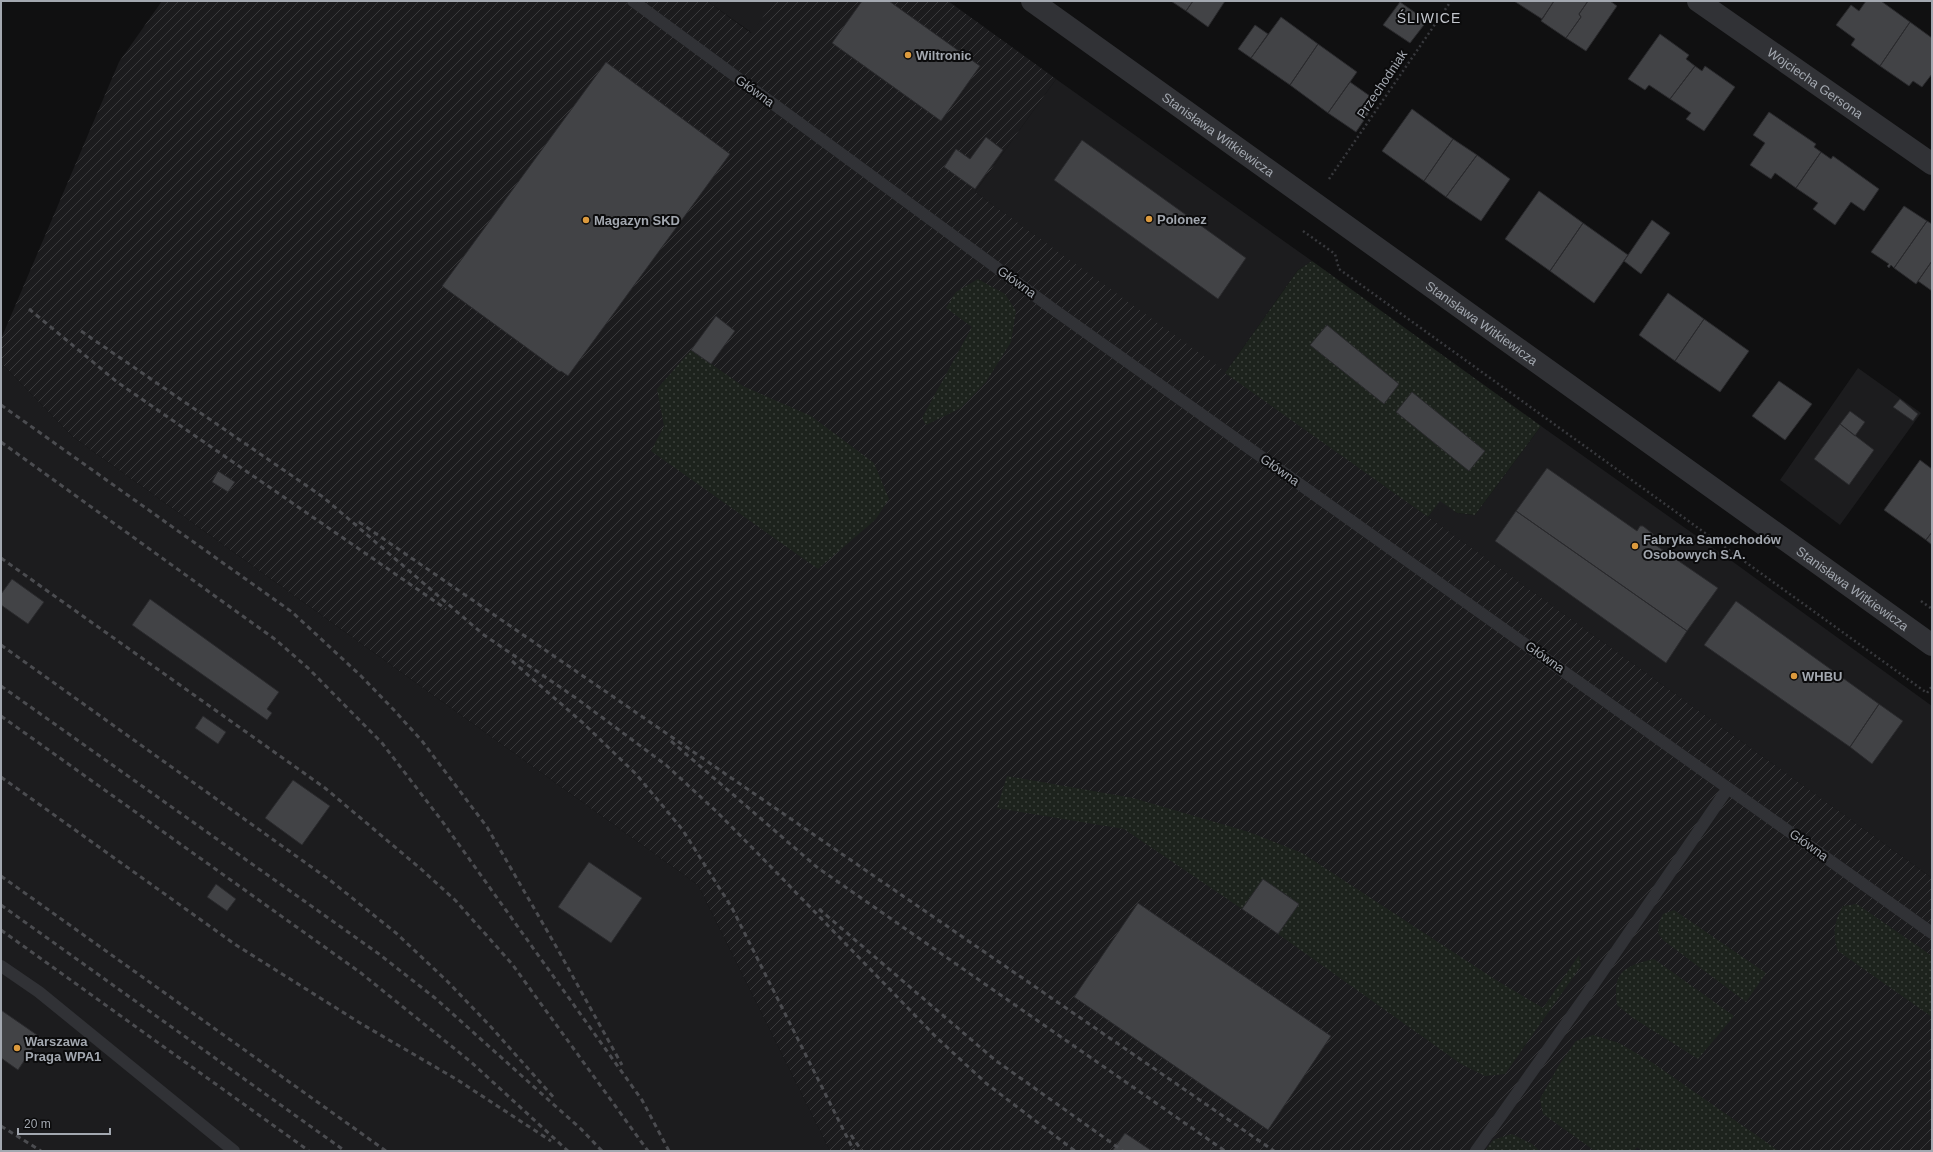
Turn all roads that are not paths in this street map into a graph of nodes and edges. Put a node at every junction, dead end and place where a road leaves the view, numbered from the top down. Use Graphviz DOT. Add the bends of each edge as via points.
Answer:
graph roads {
  1 [pos="633,1"];
  2 [pos="1032,1"];
  3 [pos="1698,1"];
  4 [pos="1932,164"];
  5 [pos="1932,645"];
  6 [pos="1728,788"];
  7 [pos="1932,933"];
  8 [pos="1,966"];
  9 [pos="234,1151"];
  10 [pos="1476,1151"];
  1 -- 6 [label="lane, Główna" via="1053,308"];
  2 -- 5 [label="street, Stanisława Witkiewicza"];
  3 -- 4 [label="street, Wojciecha Gersona"];
  6 -- 7 [label="lane, Główna"];
  6 -- 10 [label="lane"];
  8 -- 9 [label="lane" via="39,992"];
}
